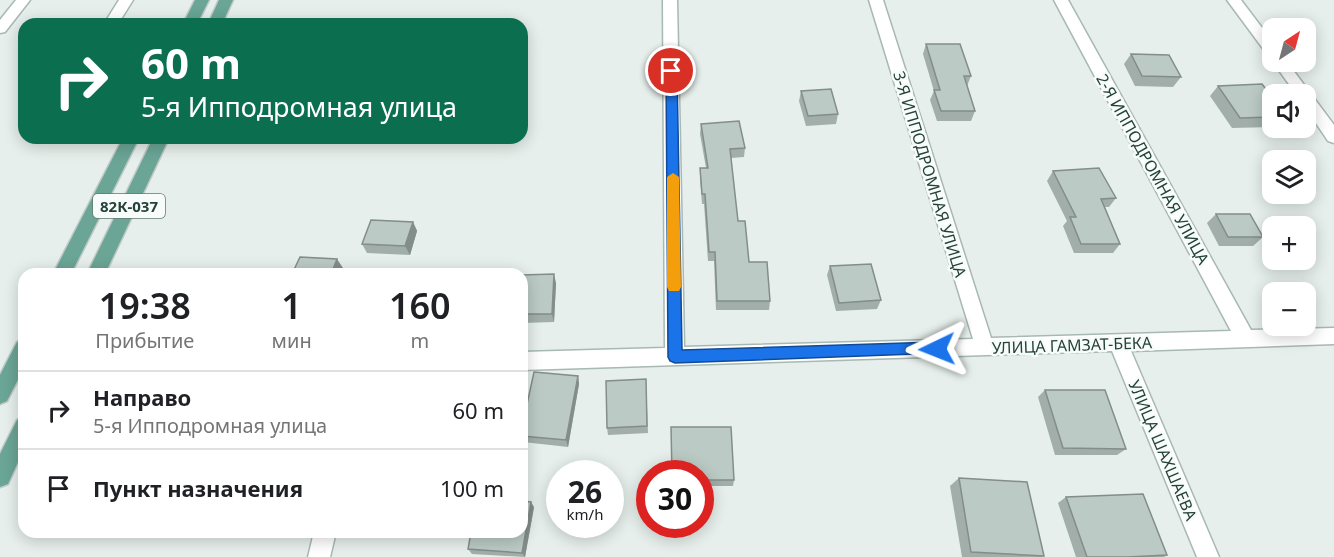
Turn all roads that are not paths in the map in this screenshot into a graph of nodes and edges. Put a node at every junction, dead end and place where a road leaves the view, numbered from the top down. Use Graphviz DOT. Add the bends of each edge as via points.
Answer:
graph roads {
  1 [pos="22,0"];
  2 [pos="126,0"];
  3 [pos="202,0"];
  4 [pos="226,0"];
  5 [pos="670,0"];
  6 [pos="876,0"];
  7 [pos="1061,0"];
  8 [pos="1234,0"];
  9 [pos="115,18"];
  10 [pos="193,18"];
  11 [pos="218,18"];
  12 [pos="0,29"];
  13 [pos="1262,38"];
  14 [pos="1288,72"];
  15 [pos="1297,84"];
  16 [pos="1316,111"];
  17 [pos="1334,137"];
  18 [pos="128,144"];
  19 [pos="158,144"];
  20 [pos="65,268"];
  21 [pos="99,268"];
  22 [pos="1334,336"];
  23 [pos="1245,338"];
  24 [pos="1118,343"];
  25 [pos="985,348"];
  26 [pos="675,357"];
  27 [pos="18,360"];
  28 [pos="528,361"];
  29 [pos="0,395"];
  30 [pos="18,440"];
  31 [pos="0,477"];
  32 [pos="324,538"];
  33 [pos="319,557"];
  34 [pos="1208,557"];
  1 -- 12 [label="street"];
  2 -- 9 [label="street"];
  3 -- 10 [label="main road"];
  4 -- 11 [label="main road"];
  5 -- 26 [label="street"];
  6 -- 25 [label="street, 3-Я ИППОДРОМНАЯ УЛИЦА"];
  7 -- 23 [label="street, 2-Я ИППОДРОМНАЯ УЛИЦА"];
  8 -- 13 [label="street"];
  14 -- 15 [label="street"];
  16 -- 17 [label="street"];
  18 -- 20 [label="main road"];
  19 -- 21 [label="main road, 82К-037"];
  22 -- 23 [label="street, УЛИЦА ГАМЗАТ-БЕКА"];
  23 -- 24 [label="street, УЛИЦА ГАМЗАТ-БЕКА"];
  24 -- 25 [label="street, УЛИЦА ГАМЗАТ-БЕКА"];
  24 -- 34 [label="street, УЛИЦА ШАХШАЕВА"];
  25 -- 26 [label="street, УЛИЦА ГАМЗАТ-БЕКА"];
  26 -- 28 [label="street, УЛИЦА ГАМЗАТ-БЕКА"];
  27 -- 29 [label="main road"];
  30 -- 31 [label="main road"];
  32 -- 33 [label="street"];
}
